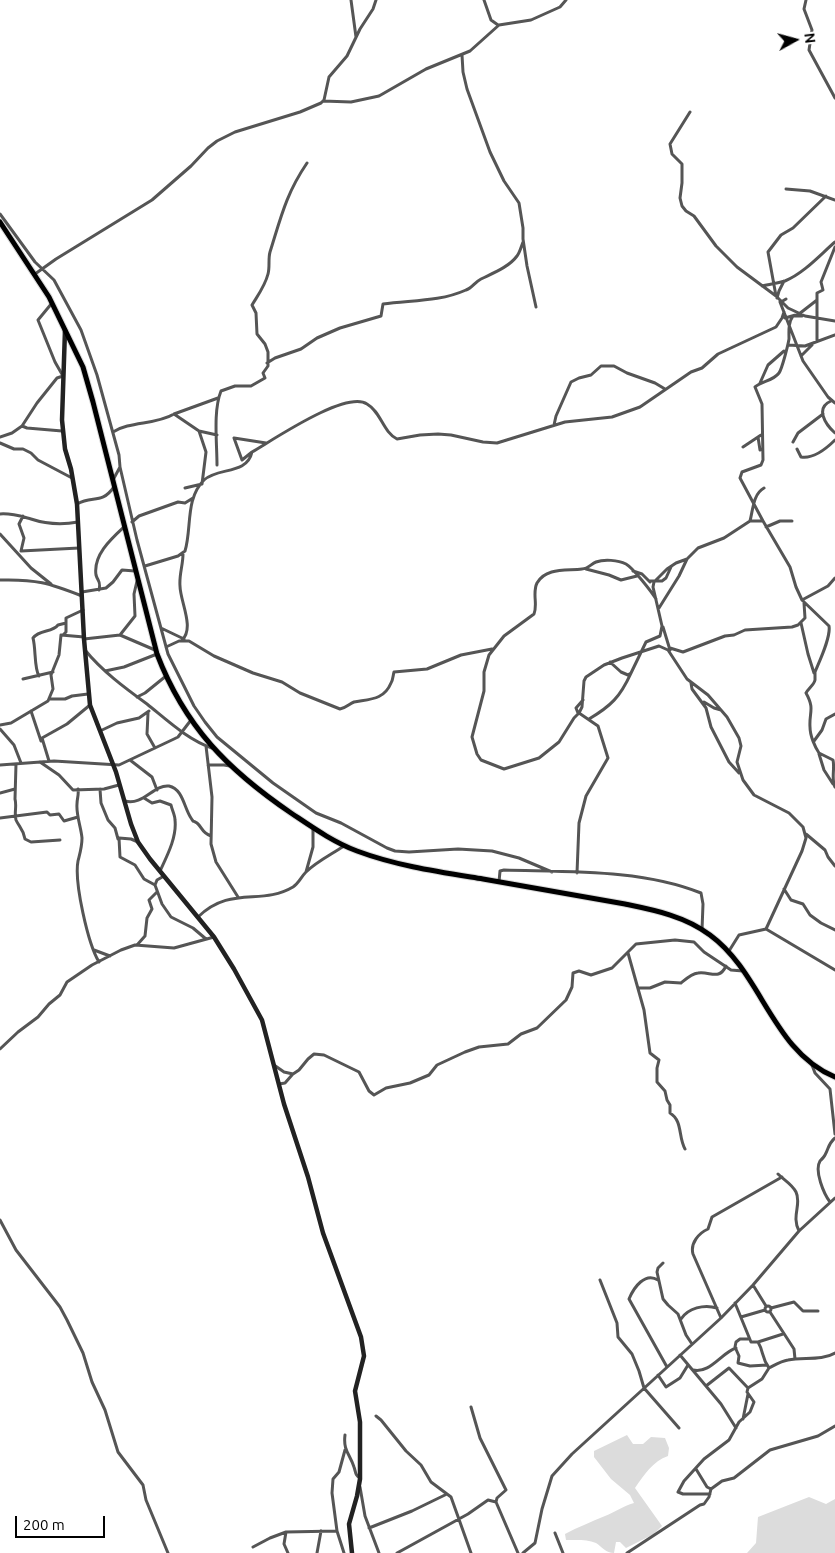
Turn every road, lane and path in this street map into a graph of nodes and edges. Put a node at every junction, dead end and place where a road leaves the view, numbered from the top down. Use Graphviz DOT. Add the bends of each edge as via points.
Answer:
graph roads {
  1 [pos="351,0"];
  2 [pos="376,0"];
  3 [pos="484,0"];
  4 [pos="566,0"];
  5 [pos="806,0"];
  6 [pos="499,25"];
  7 [pos="356,38"];
  8 [pos="462,55"];
  9 [pos="835,98"];
  10 [pos="323,102"];
  11 [pos="690,112"];
  12 [pos="307,163"];
  13 [pos="786,189"];
  14 [pos="826,196"];
  15 [pos="835,200"];
  16 [pos="0,214"];
  17 [pos="0,222"];
  18 [pos="523,242"];
  19 [pos="835,242"];
  20 [pos="835,247"];
  21 [pos="42,270"];
  22 [pos="35,274"];
  23 [pos="785,281"];
  24 [pos="774,283"];
  25 [pos="762,286"];
  26 [pos="779,299"];
  27 [pos="786,299"];
  28 [pos="817,300"];
  29 [pos="52,303"];
  30 [pos="536,307"];
  31 [pos="799,314"];
  32 [pos="794,316"];
  33 [pos="805,316"];
  34 [pos="784,318"];
  35 [pos="816,318"];
  36 [pos="835,320"];
  37 [pos="789,327"];
  38 [pos="65,328"];
  39 [pos="835,335"];
  40 [pos="816,341"];
  41 [pos="788,345"];
  42 [pos="798,347"];
  43 [pos="785,351"];
  44 [pos="801,356"];
  45 [pos="268,363"];
  46 [pos="63,376"];
  47 [pos="759,384"];
  48 [pos="665,389"];
  49 [pos="218,398"];
  50 [pos="833,402"];
  51 [pos="174,414"];
  52 [pos="823,414"];
  53 [pos="554,425"];
  54 [pos="22,426"];
  55 [pos="62,430"];
  56 [pos="199,431"];
  57 [pos="113,432"];
  58 [pos="835,433"];
  59 [pos="217,435"];
  60 [pos="760,436"];
  61 [pos="0,437"];
  62 [pos="835,440"];
  63 [pos="793,442"];
  64 [pos="0,443"];
  65 [pos="266,444"];
  66 [pos="743,447"];
  67 [pos="797,449"];
  68 [pos="252,452"];
  69 [pos="217,465"];
  70 [pos="120,467"];
  71 [pos="72,478"];
  72 [pos="112,481"];
  73 [pos="202,484"];
  74 [pos="114,487"];
  75 [pos="185,488"];
  76 [pos="764,488"];
  77 [pos="194,498"];
  78 [pos="754,503"];
  79 [pos="77,504"];
  80 [pos="0,514"];
  81 [pos="23,516"];
  82 [pos="750,521"];
  83 [pos="763,521"];
  84 [pos="792,521"];
  85 [pos="78,522"];
  86 [pos="132,522"];
  87 [pos="124,527"];
  88 [pos="766,527"];
  89 [pos="1,535"];
  90 [pos="79,548"];
  91 [pos="21,553"];
  92 [pos="183,554"];
  93 [pos="687,559"];
  94 [pos="145,566"];
  95 [pos="586,569"];
  96 [pos="135,571"];
  97 [pos="633,571"];
  98 [pos="636,576"];
  99 [pos="148,577"];
  100 [pos="835,578"];
  101 [pos="0,580"];
  102 [pos="652,581"];
  103 [pos="138,583"];
  104 [pos="52,584"];
  105 [pos="100,590"];
  106 [pos="82,594"];
  107 [pos="656,599"];
  108 [pos="803,601"];
  109 [pos="658,608"];
  110 [pos="83,610"];
  111 [pos="66,623"];
  112 [pos="801,623"];
  113 [pos="662,626"];
  114 [pos="160,628"];
  115 [pos="64,634"];
  116 [pos="120,635"];
  117 [pos="84,638"];
  118 [pos="183,640"];
  119 [pos="659,646"];
  120 [pos="669,646"];
  121 [pos="166,647"];
  122 [pos="85,649"];
  123 [pos="492,649"];
  124 [pos="641,650"];
  125 [pos="157,652"];
  126 [pos="671,653"];
  127 [pos="610,662"];
  128 [pos="53,671"];
  129 [pos="105,671"];
  130 [pos="631,673"];
  131 [pos="815,674"];
  132 [pos="39,676"];
  133 [pos="166,676"];
  134 [pos="23,679"];
  135 [pos="690,682"];
  136 [pos="88,694"];
  137 [pos="137,697"];
  138 [pos="49,700"];
  139 [pos="703,702"];
  140 [pos="90,705"];
  141 [pos="150,710"];
  142 [pos="721,710"];
  143 [pos="31,711"];
  144 [pos="578,713"];
  145 [pos="835,714"];
  146 [pos="588,719"];
  147 [pos="191,720"];
  148 [pos="0,725"];
  149 [pos="0,730"];
  150 [pos="99,731"];
  151 [pos="182,732"];
  152 [pos="42,742"];
  153 [pos="814,742"];
  154 [pos="206,746"];
  155 [pos="154,748"];
  156 [pos="213,748"];
  157 [pos="819,754"];
  158 [pos="834,759"];
  159 [pos="130,760"];
  160 [pos="49,761"];
  161 [pos="40,762"];
  162 [pos="19,764"];
  163 [pos="113,764"];
  164 [pos="0,765"];
  165 [pos="208,765"];
  166 [pos="231,767"];
  167 [pos="739,774"];
  168 [pos="119,785"];
  169 [pos="834,786"];
  170 [pos="16,789"];
  171 [pos="78,789"];
  172 [pos="100,789"];
  173 [pos="157,790"];
  174 [pos="0,793"];
  175 [pos="144,798"];
  176 [pos="124,801"];
  177 [pos="16,816"];
  178 [pos="78,817"];
  179 [pos="0,818"];
  180 [pos="313,828"];
  181 [pos="806,834"];
  182 [pos="211,836"];
  183 [pos="118,839"];
  184 [pos="60,840"];
  185 [pos="138,842"];
  186 [pos="344,846"];
  187 [pos="835,866"];
  188 [pos="160,871"];
  189 [pos="306,872"];
  190 [pos="552,872"];
  191 [pos="577,873"];
  192 [pos="164,876"];
  193 [pos="499,882"];
  194 [pos="155,886"];
  195 [pos="784,889"];
  196 [pos="157,892"];
  197 [pos="238,897"];
  198 [pos="198,917"];
  199 [pos="766,929"];
  200 [pos="702,930"];
  201 [pos="835,930"];
  202 [pos="214,937"];
  203 [pos="206,939"];
  204 [pos="137,946"];
  205 [pos="93,950"];
  206 [pos="728,952"];
  207 [pos="628,953"];
  208 [pos="110,956"];
  209 [pos="99,962"];
  210 [pos="726,966"];
  211 [pos="835,970"];
  212 [pos="743,971"];
  213 [pos="639,988"];
  214 [pos="0,1049"];
  215 [pos="811,1062"];
  216 [pos="274,1065"];
  217 [pos="292,1074"];
  218 [pos="835,1077"];
  219 [pos="279,1084"];
  220 [pos="830,1089"];
  221 [pos="835,1091"];
  222 [pos="835,1134"];
  223 [pos="835,1138"];
  224 [pos="685,1149"];
  225 [pos="835,1198"];
  226 [pos="830,1202"];
  227 [pos="0,1220"];
  228 [pos="800,1231"];
  229 [pos="663,1263"];
  230 [pos="600,1280"];
  231 [pos="658,1280"];
  232 [pos="753,1285"];
  233 [pos="734,1304"];
  234 [pos="717,1308"];
  235 [pos="765,1308"];
  236 [pos="770,1310"];
  237 [pos="818,1311"];
  238 [pos="741,1317"];
  239 [pos="721,1318"];
  240 [pos="681,1320"];
  241 [pos="783,1334"];
  242 [pos="750,1339"];
  243 [pos="758,1342"];
  244 [pos="692,1344"];
  245 [pos="736,1348"];
  246 [pos="835,1353"];
  247 [pos="680,1355"];
  248 [pos="795,1359"];
  249 [pos="688,1365"];
  250 [pos="768,1366"];
  251 [pos="667,1367"];
  252 [pos="693,1370"];
  253 [pos="658,1375"];
  254 [pos="706,1386"];
  255 [pos="644,1388"];
  256 [pos="748,1388"];
  257 [pos="748,1394"];
  258 [pos="471,1407"];
  259 [pos="376,1416"];
  260 [pos="742,1419"];
  261 [pos="835,1426"];
  262 [pos="679,1428"];
  263 [pos="736,1428"];
  264 [pos="345,1434"];
  265 [pos="345,1450"];
  266 [pos="696,1469"];
  267 [pos="360,1479"];
  268 [pos="711,1489"];
  269 [pos="447,1494"];
  270 [pos="710,1494"];
  271 [pos="496,1502"];
  272 [pos="459,1518"];
  273 [pos="369,1528"];
  274 [pos="322,1531"];
  275 [pos="337,1531"];
  276 [pos="286,1532"];
  277 [pos="554,1533"];
  278 [pos="253,1547"];
  279 [pos="168,1553"];
  280 [pos="288,1553"];
  281 [pos="317,1553"];
  282 [pos="344,1553"];
  283 [pos="352,1553"];
  284 [pos="379,1553"];
  285 [pos="397,1553"];
  286 [pos="471,1553"];
  287 [pos="518,1553"];
  288 [pos="523,1553"];
  289 [pos="563,1553"];
  290 [pos="627,1553"];
  1 -- 7 [label="street"];
  2 -- 7 [label="street"];
  3 -- 6 [label="street" via="491,20"];
  4 -- 6 [label="street" via="560,7 531,20"];
  5 -- 9 [label="street" via="804,8 812,30 810,50"];
  6 -- 8 [label="street"];
  7 -- 10 [label="street" via="347,56 329,78"];
  8 -- 10 [label="street" via="426,69 376,97 351,102"];
  8 -- 18 [label="street" via="467,89 490,152 519,203"];
  10 -- 21 [label="street" via="217,141 152,200"];
  11 -- 25 [label="street" via="669,146 682,164 682,206 694,216 716,246"];
  12 -- 45 [label="street" via="284,204 270,251 268,273 252,305 256,313 257,334 268,352"];
  13 -- 14 [label="street"];
  14 -- 15 [label="street"];
  14 -- 24 [label="street" via="793,228 781,235 769,250"];
  16 -- 21 [label="street"];
  17 -- 22 [label="main road"];
  18 -- 30 [label="street"];
  18 -- 45 [label="street" via="514,260 468,290 432,300 383,304 381,316 341,327"];
  19 -- 23 [label="street"];
  20 -- 28 [label="street"];
  21 -- 22 [label="street"];
  21 -- 57 [label="street" via="54,280 81,330"];
  22 -- 29 [label="main road"];
  23 -- 24 [label="street"];
  23 -- 26 [label="street" via="779,291"];
  24 -- 25 [label="street"];
  24 -- 26 [label="street"];
  25 -- 26 [label="street"];
  26 -- 27 [label="street"];
  26 -- 31 [label="street"];
  26 -- 34 [label="street"];
  28 -- 31 [label="street"];
  28 -- 35 [label="street"];
  29 -- 38 [label="main road"];
  29 -- 46 [label="street" via="38,320"];
  31 -- 32 [label="street"];
  31 -- 33 [label="street"];
  32 -- 33 [label="street"];
  32 -- 34 [label="street"];
  32 -- 37 [label="street"];
  33 -- 35 [label="street"];
  34 -- 37 [label="street"];
  34 -- 48 [label="street" via="776,327 718,354 702,368"];
  35 -- 36 [label="street"];
  35 -- 40 [label="street"];
  37 -- 41 [label="street"];
  37 -- 42 [label="street"];
  38 -- 46 [label="street"];
  38 -- 72 [label="main road" via="82,367"];
  39 -- 40 [label="street"];
  40 -- 42 [label="street"];
  40 -- 44 [label="street"];
  41 -- 42 [label="street"];
  41 -- 43 [label="street"];
  42 -- 44 [label="street"];
  43 -- 47 [label="street" via="768,365"];
  43 -- 47 [label="street" via="780,373"];
  44 -- 50 [label="street"];
  45 -- 49 [label="street" via="263,373 265,378 251,386 225,389"];
  46 -- 54 [label="street" via="56,379 36,403"];
  46 -- 55 [label="street"];
  47 -- 60 [label="street" via="755,388 762,404"];
  48 -- 53 [label="street" via="640,407 612,417"];
  48 -- 53 [label="street" via="614,366 601,366 590,376 571,382"];
  49 -- 51 [label="street"];
  49 -- 59 [label="street" via="215,408"];
  50 -- 52 [label="street" via="824,405"];
  51 -- 56 [label="street"];
  51 -- 57 [label="street"];
  52 -- 58 [label="street"];
  52 -- 63 [label="street" via="798,433"];
  53 -- 65 [label="street" via="497,443 452,434 420,435 399,440 390,435 370,406 359,402 336,406"];
  54 -- 55 [label="street"];
  54 -- 61 [label="street"];
  55 -- 71 [label="street"];
  56 -- 59 [label="street"];
  56 -- 73 [label="street" via="206,452"];
  57 -- 70 [label="street"];
  59 -- 69 [label="street"];
  60 -- 66 [label="street"];
  60 -- 78 [label="street" via="761,464 740,475"];
  62 -- 67 [label="street" via="806,458"];
  64 -- 71 [label="street" via="31,453"];
  65 -- 68 [label="street"];
  65 -- 68 [label="street" via="234,438 242,460"];
  68 -- 73 [label="street" via="251,458 240,466 212,475"];
  70 -- 72 [label="street"];
  70 -- 86 [label="street"];
  71 -- 79 [label="street"];
  72 -- 74 [label="main road"];
  73 -- 75 [label="street"];
  73 -- 77 [label="street"];
  74 -- 79 [label="street" via="104,498"];
  74 -- 87 [label="main road"];
  76 -- 78 [label="street"];
  77 -- 86 [label="street" via="138,516"];
  77 -- 92 [label="street"];
  78 -- 82 [label="street"];
  78 -- 83 [label="street"];
  79 -- 85 [label="street"];
  80 -- 81 [label="street"];
  81 -- 85 [label="street" via="52,524"];
  81 -- 91 [label="street" via="19,524 24,538"];
  82 -- 83 [label="street"];
  82 -- 93 [label="street" via="724,538 698,548"];
  83 -- 88 [label="street"];
  84 -- 88 [label="street" via="780,520"];
  85 -- 90 [label="street"];
  86 -- 94 [label="street"];
  87 -- 96 [label="main road"];
  87 -- 105 [label="street" via="110,539 98,559 96,575"];
  88 -- 108 [label="street" via="790,567"];
  89 -- 91 [label="street"];
  90 -- 91 [label="street"];
  90 -- 106 [label="street"];
  91 -- 104 [label="street" via="31,568"];
  92 -- 94 [label="street"];
  92 -- 118 [label="street" via="180,585 187,620"];
  93 -- 102 [label="street" via="671,566"];
  93 -- 109 [label="street"];
  94 -- 99 [label="street"];
  95 -- 97 [label="street" via="605,560 619,562"];
  95 -- 98 [label="street" via="621,580"];
  95 -- 123 [label="street" via="551,572 540,579 536,587 534,614"];
  96 -- 103 [label="main road"];
  96 -- 105 [label="street" via="120,571 111,585"];
  97 -- 98 [label="street"];
  97 -- 102 [label="street"];
  98 -- 107 [label="street"];
  99 -- 103 [label="street"];
  99 -- 114 [label="street"];
  100 -- 108 [label="street"];
  101 -- 104 [label="street"];
  102 -- 107 [label="street"];
  103 -- 116 [label="street" via="134,594 135,616"];
  103 -- 125 [label="main road"];
  104 -- 106 [label="street"];
  105 -- 106 [label="street"];
  106 -- 110 [label="street"];
  107 -- 109 [label="street"];
  108 -- 112 [label="street" via="805,617"];
  108 -- 131 [label="street" via="830,628"];
  109 -- 113 [label="street"];
  110 -- 111 [label="street" via="66,618"];
  110 -- 117 [label="street"];
  111 -- 115 [label="street"];
  111 -- 132 [label="street" via="34,637 35,668"];
  112 -- 120 [label="street" via="792,627 745,630 683,652"];
  112 -- 131 [label="street"];
  113 -- 120 [label="street"];
  113 -- 124 [label="street" via="660,636 646,642"];
  114 -- 118 [label="street"];
  114 -- 121 [label="street"];
  115 -- 117 [label="street"];
  115 -- 128 [label="street" via="60,637 60,654"];
  116 -- 117 [label="street"];
  116 -- 125 [label="street"];
  117 -- 122 [label="street"];
  118 -- 121 [label="street"];
  118 -- 123 [label="street" via="340,709 381,697 390,686 394,672 427,669 465,654"];
  119 -- 120 [label="street"];
  119 -- 124 [label="street"];
  119 -- 126 [label="street"];
  120 -- 126 [label="street"];
  121 -- 190 [label="street" via="194,706 217,737 316,813 396,851 482,850 518,858"];
  122 -- 129 [label="street"];
  122 -- 136 [label="street"];
  123 -- 144 [label="street" via="486,663 484,691 472,734 477,754 483,762 504,769 536,760 559,742"];
  124 -- 127 [label="street"];
  124 -- 130 [label="street"];
  125 -- 129 [label="street" via="128,666"];
  125 -- 133 [label="main road"];
  126 -- 135 [label="street"];
  127 -- 130 [label="street" via="624,674"];
  127 -- 144 [label="street" via="584,678 583,700 576,708"];
  128 -- 132 [label="street"];
  128 -- 138 [label="street"];
  129 -- 137 [label="street"];
  130 -- 146 [label="street" via="619,696"];
  131 -- 153 [label="street" via="814,682 806,693 811,705 810,728"];
  132 -- 134 [label="street"];
  133 -- 137 [label="street"];
  133 -- 147 [label="main road"];
  135 -- 139 [label="street"];
  135 -- 142 [label="street"];
  136 -- 138 [label="street"];
  136 -- 140 [label="street"];
  137 -- 141 [label="street"];
  138 -- 143 [label="street"];
  139 -- 142 [label="street"];
  139 -- 167 [label="street" via="711,727"];
  140 -- 150 [label="street"];
  140 -- 152 [label="street" via="64,726 42,738"];
  141 -- 150 [label="street" via="139,718"];
  141 -- 151 [label="street"];
  141 -- 155 [label="street" via="147,734"];
  142 -- 167 [label="street" via="740,741"];
  143 -- 148 [label="street" via="12,723"];
  143 -- 152 [label="street"];
  144 -- 146 [label="street"];
  145 -- 153 [label="street" via="826,719"];
  146 -- 191 [label="street" via="598,726 608,758 586,796 580,823"];
  147 -- 151 [label="street"];
  147 -- 156 [label="main road"];
  149 -- 162 [label="street" via="14,745"];
  150 -- 163 [label="street"];
  151 -- 154 [label="street"];
  151 -- 155 [label="street"];
  152 -- 160 [label="street"];
  153 -- 157 [label="street"];
  154 -- 156 [label="street"];
  154 -- 165 [label="street"];
  155 -- 159 [label="street"];
  156 -- 166 [label="main road"];
  157 -- 158 [label="street"];
  157 -- 169 [label="street"];
  158 -- 169 [label="street"];
  159 -- 163 [label="street"];
  159 -- 173 [label="street" via="152,777"];
  160 -- 161 [label="street"];
  160 -- 163 [label="street"];
  161 -- 162 [label="street"];
  161 -- 171 [label="street" via="72,789"];
  162 -- 164 [label="street"];
  162 -- 170 [label="street"];
  163 -- 168 [label="street"];
  165 -- 166 [label="street"];
  165 -- 182 [label="street" via="212,797"];
  166 -- 180 [label="main road"];
  167 -- 181 [label="street" via="754,795 788,813"];
  168 -- 172 [label="street"];
  168 -- 176 [label="street"];
  170 -- 174 [label="street"];
  170 -- 177 [label="street"];
  171 -- 172 [label="street"];
  171 -- 178 [label="street"];
  172 -- 183 [label="street" via="101,803"];
  173 -- 175 [label="street"];
  173 -- 182 [label="street" via="167,786 177,790 192,819"];
  175 -- 176 [label="street"];
  175 -- 188 [label="street" via="152,803 160,801 171,805 174,814 175,829"];
  176 -- 185 [label="street"];
  177 -- 178 [label="street" via="47,812 59,814 64,821"];
  177 -- 179 [label="street"];
  177 -- 184 [label="street" via="28,842"];
  178 -- 205 [label="street" via="82,839 78,862 79,889"];
  180 -- 186 [label="main road"];
  180 -- 189 [label="street" via="313,847"];
  181 -- 187 [label="street" via="825,850"];
  181 -- 195 [label="street" via="802,851"];
  182 -- 197 [label="street" via="216,862"];
  183 -- 185 [label="street" via="130,838"];
  183 -- 194 [label="street" via="121,858 135,865 144,879"];
  185 -- 188 [label="street"];
  186 -- 189 [label="street"];
  186 -- 193 [label="main road" via="407,865"];
  188 -- 192 [label="street"];
  189 -- 197 [label="street" via="298,882 283,891"];
  190 -- 191 [label="street"];
  190 -- 193 [label="street" via="504,870 500,871"];
  191 -- 200 [label="street" via="650,879 701,893"];
  192 -- 194 [label="street" via="157,880"];
  192 -- 198 [label="street"];
  193 -- 200 [label="main road" via="660,912"];
  194 -- 196 [label="street"];
  195 -- 199 [label="street"];
  195 -- 201 [label="street" via="791,900 803,904 810,915"];
  196 -- 203 [label="street" via="171,917"];
  196 -- 204 [label="street" via="149,900 153,907 147,918 145,936"];
  197 -- 198 [label="street" via="217,903"];
  198 -- 202 [label="street"];
  199 -- 206 [label="street" via="739,935"];
  199 -- 211 [label="street"];
  200 -- 206 [label="main road"];
  202 -- 203 [label="street"];
  202 -- 216 [label="street" via="262,1020"];
  203 -- 204 [label="street" via="174,948"];
  204 -- 208 [label="street" via="127,947"];
  205 -- 208 [label="street"];
  205 -- 209 [label="street"];
  206 -- 212 [label="main road"];
  207 -- 210 [label="street" via="640,943 688,941"];
  207 -- 213 [label="street"];
  207 -- 217 [label="street" via="613,967 589,975 578,971 573,973 572,987 566,1000 535,1030 521,1034 508,1044 464,1052 437,1065 429,1075 410,1082 374,1094 359,1072 319,1054 310,1056"];
  208 -- 209 [label="street"];
  209 -- 214 [label="street" via="68,982 38,1017"];
  210 -- 212 [label="street" via="734,971"];
  210 -- 213 [label="street" via="717,976 697,973 681,983 665,982"];
  212 -- 215 [label="main road" via="792,1045"];
  213 -- 224 [label="street" via="650,1053 659,1060 657,1082 666,1093 670,1113 678,1120"];
  215 -- 218 [label="main road"];
  215 -- 220 [label="street" via="815,1073"];
  216 -- 217 [label="street"];
  216 -- 219 [label="street"];
  217 -- 219 [label="street"];
  219 -- 267 [label="street" via="322,1233 364,1349 355,1391 361,1429"];
  220 -- 221 [label="street"];
  220 -- 222 [label="street"];
  223 -- 226 [label="street" via="819,1163 821,1184"];
  225 -- 226 [label="street"];
  226 -- 228 [label="street"];
  227 -- 279 [label="street" via="20,1257 67,1320 107,1415 118,1452 143,1486"];
  228 -- 232 [label="street"];
  228 -- 234 [label="street" via="797,1227 797,1195 780,1176 712,1217 708,1229 701,1232 692,1250"];
  229 -- 231 [label="street" via="658,1269"];
  230 -- 255 [label="street" via="618,1323 618,1337 632,1354"];
  231 -- 240 [label="street" via="665,1302"];
  231 -- 251 [label="street" via="645,1278 629,1299"];
  232 -- 233 [label="street"];
  232 -- 235 [label="street"];
  233 -- 238 [label="street"];
  233 -- 239 [label="street"];
  234 -- 239 [label="street"];
  234 -- 240 [label="street" via="702,1306 682,1316"];
  235 -- 236 [label="street" via="767,1312"];
  235 -- 238 [label="street"];
  236 -- 237 [label="street" via="794,1302 803,1311"];
  236 -- 241 [label="street"];
  238 -- 242 [label="street"];
  239 -- 244 [label="street"];
  240 -- 244 [label="street"];
  241 -- 243 [label="street"];
  241 -- 248 [label="street" via="794,1349"];
  242 -- 243 [label="street" via="752,1343"];
  242 -- 245 [label="street" via="737,1340"];
  243 -- 250 [label="street"];
  244 -- 247 [label="street"];
  245 -- 250 [label="street" via="739,1364"];
  245 -- 252 [label="street" via="704,1370"];
  246 -- 248 [label="street" via="823,1358"];
  247 -- 249 [label="street"];
  247 -- 251 [label="street"];
  248 -- 250 [label="street"];
  249 -- 252 [label="street"];
  249 -- 253 [label="street" via="680,1378 666,1387"];
  250 -- 256 [label="street" via="765,1376"];
  251 -- 253 [label="street"];
  252 -- 254 [label="street"];
  253 -- 255 [label="street"];
  254 -- 256 [label="street" via="729,1368"];
  254 -- 263 [label="street"];
  255 -- 262 [label="street"];
  255 -- 288 [label="street" via="552,1476 535,1543"];
  256 -- 257 [label="street"];
  257 -- 260 [label="street"];
  257 -- 260 [label="street" via="754,1403"];
  258 -- 271 [label="street" via="480,1438 506,1490"];
  259 -- 269 [label="street" via="422,1465 431,1482"];
  260 -- 263 [label="street"];
  261 -- 268 [label="street" via="818,1436 770,1450 734,1478"];
  263 -- 266 [label="street" via="729,1440"];
  264 -- 265 [label="street"];
  265 -- 267 [label="street"];
  265 -- 275 [label="street" via="333,1483"];
  266 -- 268 [label="street"];
  266 -- 270 [label="street" via="678,1492"];
  267 -- 273 [label="street"];
  267 -- 283 [label="street" via="349,1524"];
  268 -- 270 [label="street"];
  269 -- 272 [label="street" via="453,1500"];
  269 -- 273 [label="street"];
  270 -- 290 [label="street" via="704,1504"];
  271 -- 272 [label="street" via="488,1500"];
  271 -- 287 [label="street"];
  272 -- 285 [label="street"];
  272 -- 286 [label="street"];
  273 -- 284 [label="street"];
  274 -- 275 [label="street"];
  274 -- 276 [label="street"];
  274 -- 281 [label="street"];
  275 -- 282 [label="street"];
  276 -- 278 [label="street"];
  276 -- 280 [label="street" via="284,1544"];
  277 -- 289 [label="street"];
}
